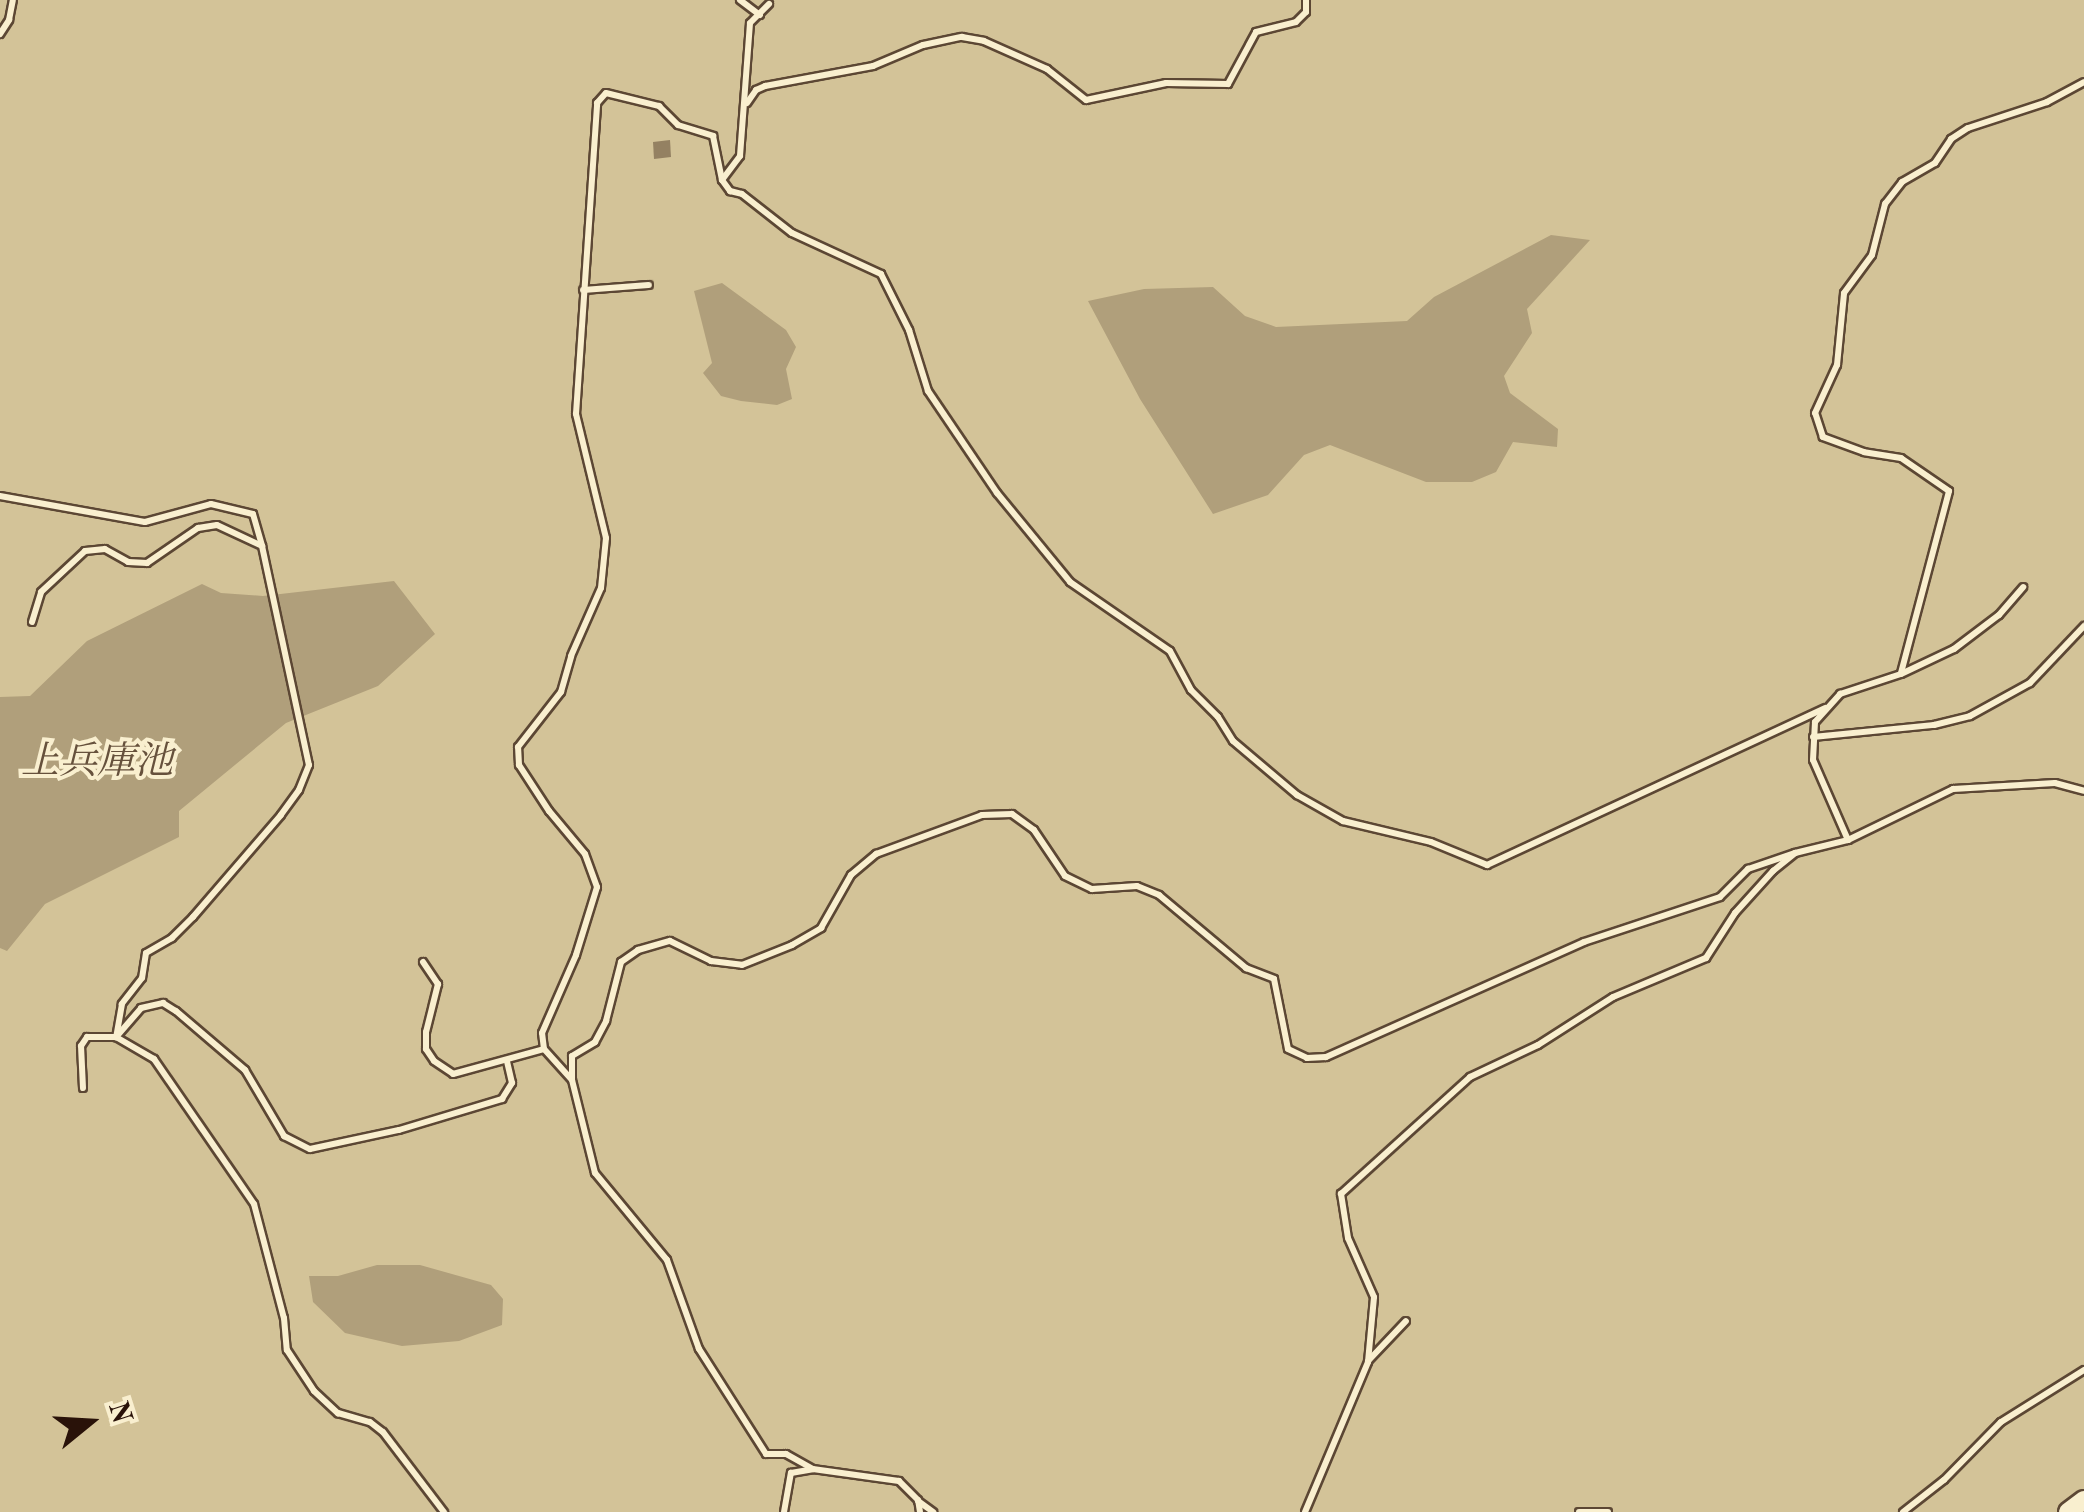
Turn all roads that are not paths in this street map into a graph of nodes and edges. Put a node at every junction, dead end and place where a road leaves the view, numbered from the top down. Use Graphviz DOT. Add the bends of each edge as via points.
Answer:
graph roads {
  1 [pos="13,0"];
  2 [pos="740,0"];
  3 [pos="1306,0"];
  4 [pos="770,4"];
  5 [pos="760,15"];
  6 [pos="0,34"];
  7 [pos="2084,82"];
  8 [pos="747,103"];
  9 [pos="722,180"];
  10 [pos="649,285"];
  11 [pos="583,290"];
  12 [pos="0,496"];
  13 [pos="262,546"];
  14 [pos="2024,586"];
  15 [pos="32,622"];
  16 [pos="2084,626"];
  17 [pos="1901,674"];
  18 [pos="1825,708"];
  19 [pos="1813,737"];
  20 [pos="2084,791"];
  21 [pos="1848,840"];
  22 [pos="1795,853"];
  23 [pos="423,962"];
  24 [pos="116,1037"];
  25 [pos="544,1050"];
  26 [pos="507,1061"];
  27 [pos="572,1080"];
  28 [pos="82,1088"];
  29 [pos="1406,1320"];
  30 [pos="1368,1362"];
  31 [pos="2084,1370"];
  32 [pos="813,1469"];
  33 [pos="918,1500"];
  34 [pos="2084,1500"];
  35 [pos="444,1512"];
  36 [pos="784,1512"];
  37 [pos="920,1512"];
  38 [pos="933,1512"];
  39 [pos="1305,1512"];
  40 [pos="1579,1512"];
  41 [pos="1608,1512"];
  42 [pos="1903,1512"];
  43 [pos="2068,1512"];
  1 -- 6 [label="lane"];
  2 -- 5 [label="lane"];
  3 -- 8 [label="lane" via="1296,22 1256,32 1228,84 1166,83 1086,100 1047,70 962,38 922,45 873,66 765,86"];
  4 -- 5 [label="lane"];
  5 -- 8 [label="lane" via="750,23"];
  7 -- 17 [label="lane" via="1968,128 1935,163 1902,182 1884,204 1872,255 1844,293 1837,365 1815,414 1822,437 1901,458 1949,491"];
  8 -- 9 [label="lane" via="740,156"];
  9 -- 11 [label="lane" via="713,136 678,125 658,106 606,94 597,104"];
  9 -- 18 [label="lane" via="792,233 881,274 909,330 928,391 997,493 1070,582 1170,652 1190,690 1233,741 1297,795 1343,821 1431,842 1487,865"];
  10 -- 11 [label="lane"];
  11 -- 25 [label="lane" via="576,414 606,538 601,588 561,692 518,747 520,765 585,854 597,888 542,1033"];
  12 -- 13 [label="lane" via="144,522 210,504 253,514"];
  13 -- 15 [label="lane" via="218,525 198,528 147,563 128,562 105,549 85,551 41,592"];
  13 -- 24 [label="lane" via="309,765 300,790 193,917 146,953 142,978 122,1004"];
  14 -- 17 [label="lane" via="2000,615 1954,648"];
  16 -- 19 [label="lane" via="2030,683 1970,716"];
  17 -- 18 [label="lane" via="1840,694"];
  18 -- 19 [label="lane"];
  19 -- 21 [label="lane" via="1818,778"];
  20 -- 21 [label="lane" via="2055,784 1953,789"];
  21 -- 22 [label="lane"];
  22 -- 27 [label="lane" via="1748,869 1720,897 1584,942 1326,1057 1307,1058 1288,1049 1274,979 1246,968 1160,894 1137,886 1092,889 1065,876 1034,830 1012,814 982,815 876,854 851,875 820,928 742,965 711,961 670,941 638,950 621,962 595,1042 572,1056"];
  22 -- 30 [label="lane" via="1751,892 1706,958 1613,997 1572,1026 1470,1077 1341,1194 1348,1238 1374,1297"];
  23 -- 26 [label="lane" via="438,984 426,1032 434,1061 453,1074"];
  24 -- 26 [label="lane" via="141,1008 163,1003 176,1010 244,1070 284,1136 310,1149 502,1099 512,1083"];
  24 -- 28 [label="lane" via="88,1037 81,1046"];
  24 -- 35 [label="lane" via="154,1059 254,1204 287,1350 314,1391 338,1413 383,1432"];
  25 -- 26 [label="lane"];
  25 -- 27 [label="lane"];
  27 -- 32 [label="lane" via="595,1172 667,1260 698,1349 723,1392 766,1454 786,1454"];
  29 -- 30 [label="lane"];
  30 -- 39 [label="lane"];
  31 -- 42 [label="lane" via="2000,1422"];
  32 -- 33 [label="lane" via="899,1481"];
  32 -- 36 [label="lane" via="791,1474"];
  33 -- 37 [label="lane"];
  33 -- 38 [label="lane"];
  34 -- 43 [label="street"];
  40 -- 41 [label="lane"];
}
